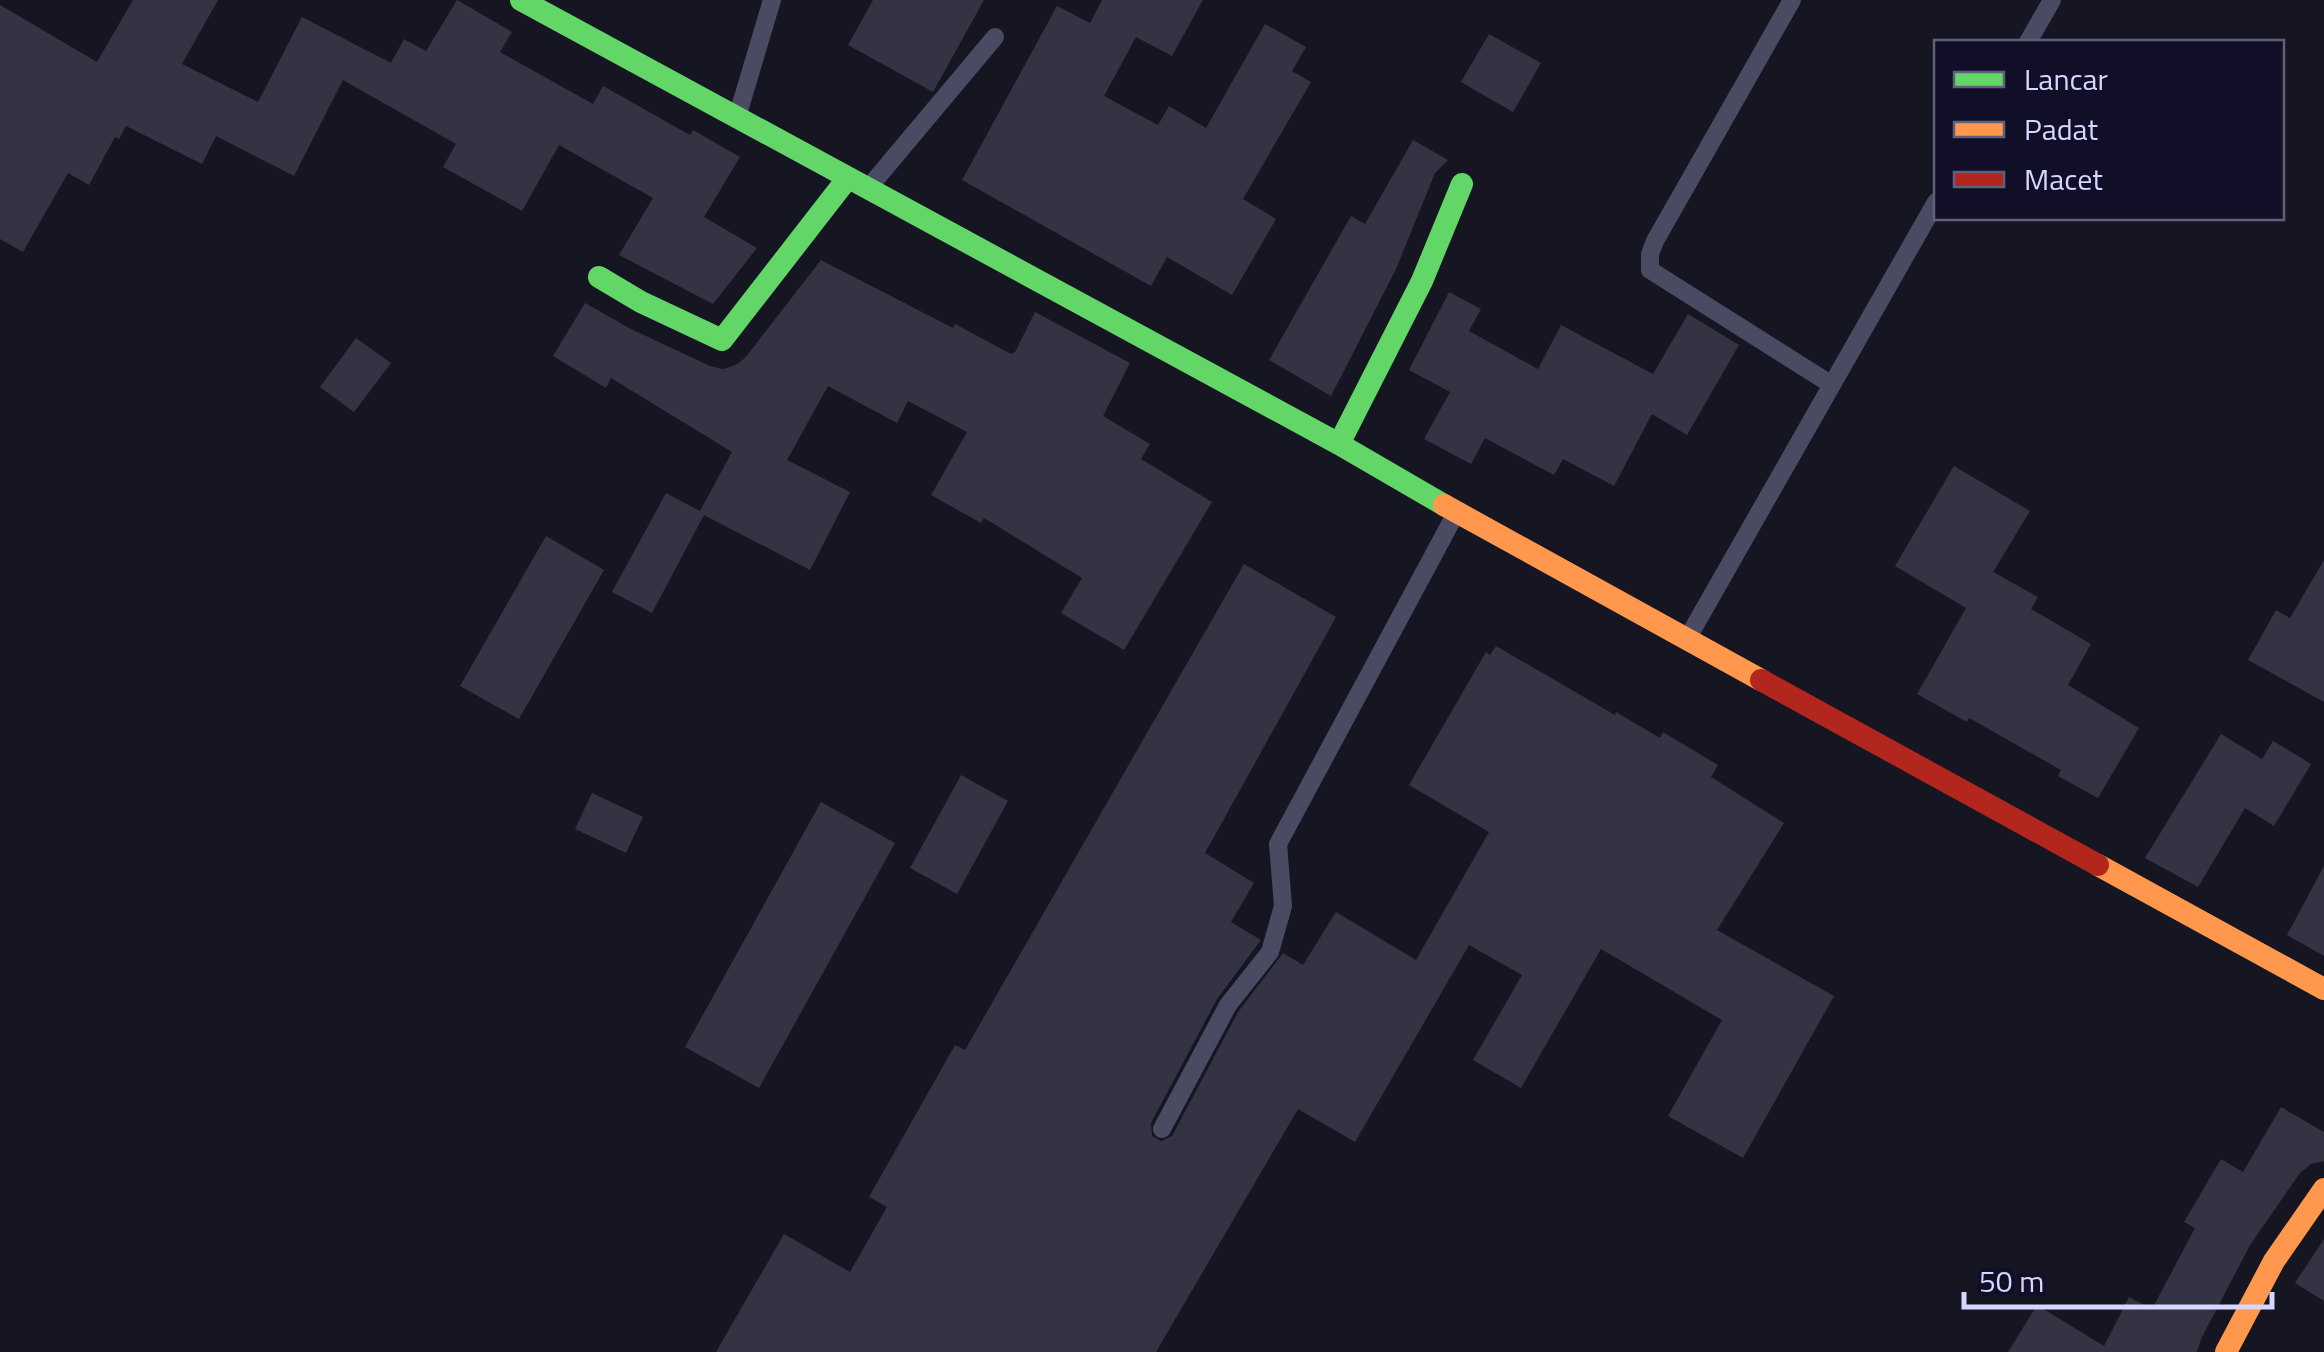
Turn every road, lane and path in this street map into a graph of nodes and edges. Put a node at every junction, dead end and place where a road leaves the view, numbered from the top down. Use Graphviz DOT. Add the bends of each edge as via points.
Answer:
graph roads {
  1 [pos="521,0"];
  2 [pos="772,0"];
  3 [pos="1792,0"];
  4 [pos="2052,0"];
  5 [pos="996,37"];
  6 [pos="2029,40"];
  7 [pos="738,119"];
  8 [pos="857,184"];
  9 [pos="1462,184"];
  10 [pos="1934,206"];
  11 [pos="599,277"];
  12 [pos="1832,385"];
  13 [pos="1339,444"];
  14 [pos="1456,512"];
  15 [pos="1688,639"];
  16 [pos="2324,988"];
  17 [pos="1162,1129"];
  18 [pos="2324,1189"];
  19 [pos="2226,1352"];
  1 -- 7 [label="street"];
  2 -- 7 [label="lane"];
  3 -- 12 [label="lane" via="1655,241 1650,270"];
  4 -- 6 [label="lane"];
  5 -- 8 [label="lane"];
  7 -- 8 [label="street"];
  8 -- 11 [label="street" via="722,340"];
  8 -- 13 [label="street"];
  9 -- 13 [label="street" via="1422,281"];
  10 -- 12 [label="lane"];
  12 -- 15 [label="lane"];
  13 -- 14 [label="street"];
  14 -- 15 [label="street"];
  14 -- 17 [label="lane" via="1278,844 1283,906 1270,952 1228,1006"];
  15 -- 16 [label="street"];
  18 -- 19 [label="street" via="2274,1261"];
}
